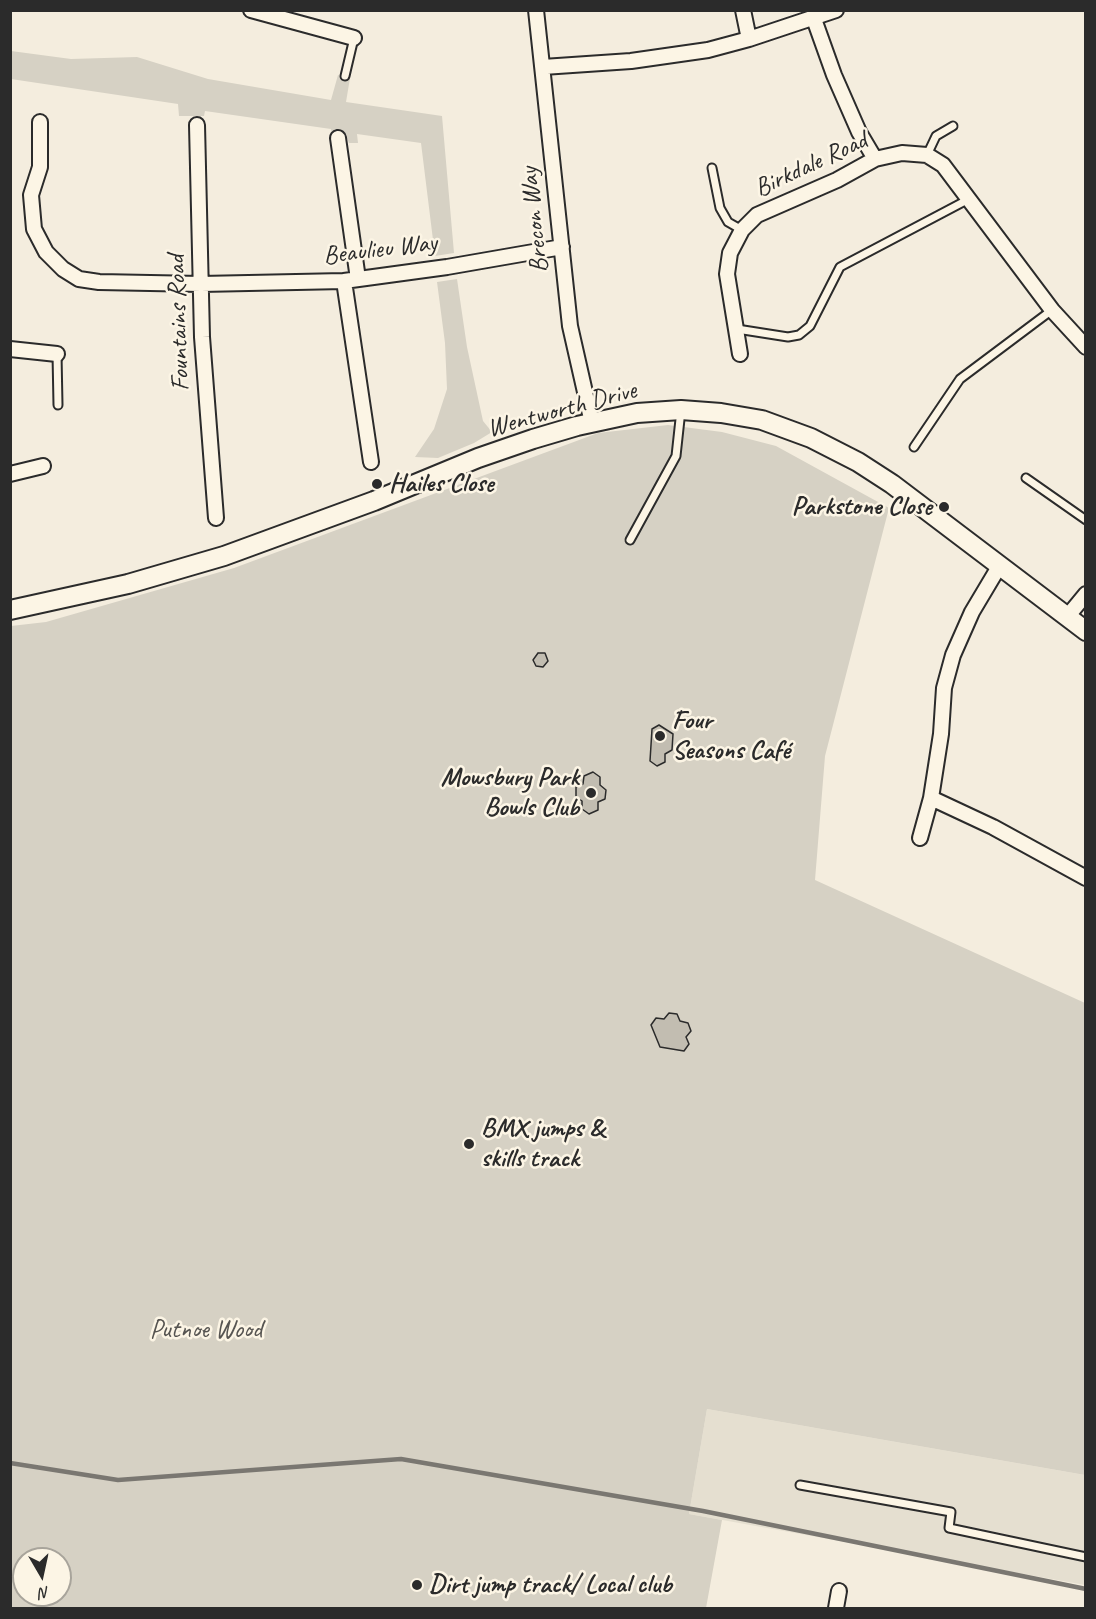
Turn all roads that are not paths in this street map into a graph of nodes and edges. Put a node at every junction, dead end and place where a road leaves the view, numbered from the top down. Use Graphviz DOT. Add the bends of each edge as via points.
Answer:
graph roads {
  1 [pos="251,10"];
  2 [pos="536,10"];
  3 [pos="743,10"];
  4 [pos="836,10"];
  5 [pos="814,19"];
  6 [pos="354,38"];
  7 [pos="749,39"];
  8 [pos="543,67"];
  9 [pos="345,76"];
  10 [pos="40,122"];
  11 [pos="196,125"];
  12 [pos="953,126"];
  13 [pos="338,138"];
  14 [pos="927,155"];
  15 [pos="874,159"];
  16 [pos="712,168"];
  17 [pos="969,199"];
  18 [pos="742,230"];
  19 [pos="562,247"];
  20 [pos="351,280"];
  21 [pos="201,284"];
  22 [pos="1052,310"];
  23 [pos="738,329"];
  24 [pos="1086,347"];
  25 [pos="10,349"];
  26 [pos="57,354"];
  27 [pos="740,354"];
  28 [pos="58,405"];
  29 [pos="681,410"];
  30 [pos="592,423"];
  31 [pos="914,447"];
  32 [pos="371,462"];
  33 [pos="42,466"];
  34 [pos="10,474"];
  35 [pos="1026,478"];
  36 [pos="216,518"];
  37 [pos="1086,520"];
  38 [pos="630,540"];
  39 [pos="1000,565"];
  40 [pos="1086,594"];
  41 [pos="10,610"];
  42 [pos="1067,617"];
  43 [pos="1086,631"];
  44 [pos="932,798"];
  45 [pos="920,838"];
  46 [pos="1086,878"];
  47 [pos="800,1485"];
  48 [pos="1086,1557"];
  49 [pos="839,1591"];
  50 [pos="836,1608"];
  1 -- 6 [label="street"];
  2 -- 8 [label="street, Brecon Way"];
  3 -- 7 [label="street"];
  4 -- 5 [label="street"];
  5 -- 7 [label="street"];
  5 -- 15 [label="street" via="834,75"];
  6 -- 9 [label="lane"];
  7 -- 8 [label="street" via="708,50 631,61"];
  8 -- 19 [label="street, Brecon Way"];
  10 -- 21 [label="street, Beaulieu Way" via="40,167 31,195 31,214 46,252 79,279"];
  11 -- 21 [label="street, Fountains Road"];
  12 -- 14 [label="lane" via="936,136"];
  13 -- 20 [label="street"];
  14 -- 15 [label="street, Birkdale Road" via="902,153"];
  14 -- 17 [label="street" via="943,165"];
  15 -- 18 [label="street, Birkdale Road" via="757,215"];
  16 -- 18 [label="lane" via="720,208 728,222"];
  17 -- 22 [label="street"];
  17 -- 23 [label="lane" via="840,267 810,326 799,335 788,337"];
  18 -- 23 [label="street, Birkdale Road" via="730,253 728,274"];
  19 -- 20 [label="street, Beaulieu Way"];
  19 -- 30 [label="street, Brecon Way" via="570,326"];
  20 -- 21 [label="street, Beaulieu Way"];
  20 -- 32 [label="street"];
  21 -- 36 [label="street, Fountains Road"];
  22 -- 24 [label="street"];
  22 -- 31 [label="lane" via="960,379"];
  23 -- 27 [label="street, Birkdale Road"];
  25 -- 26 [label="street"];
  26 -- 28 [label="lane"];
  29 -- 30 [label="street, Wentworth Drive" via="637,413"];
  29 -- 38 [label="lane" via="676,456"];
  29 -- 39 [label="street, Wentworth Drive" via="762,420 811,438 892,484"];
  30 -- 41 [label="street, Wentworth Drive" via="478,458 375,501 224,556 128,584"];
  33 -- 34 [label="street"];
  35 -- 37 [label="lane"];
  39 -- 42 [label="street, Wentworth Drive"];
  39 -- 44 [label="street" via="972,612 953,655 944,688"];
  40 -- 42 [label="street"];
  42 -- 43 [label="street, Wentworth Drive"];
  44 -- 45 [label="street"];
  44 -- 46 [label="street"];
  47 -- 48 [label="lane" via="951,1512 949,1528"];
  49 -- 50 [label="street"];
}
